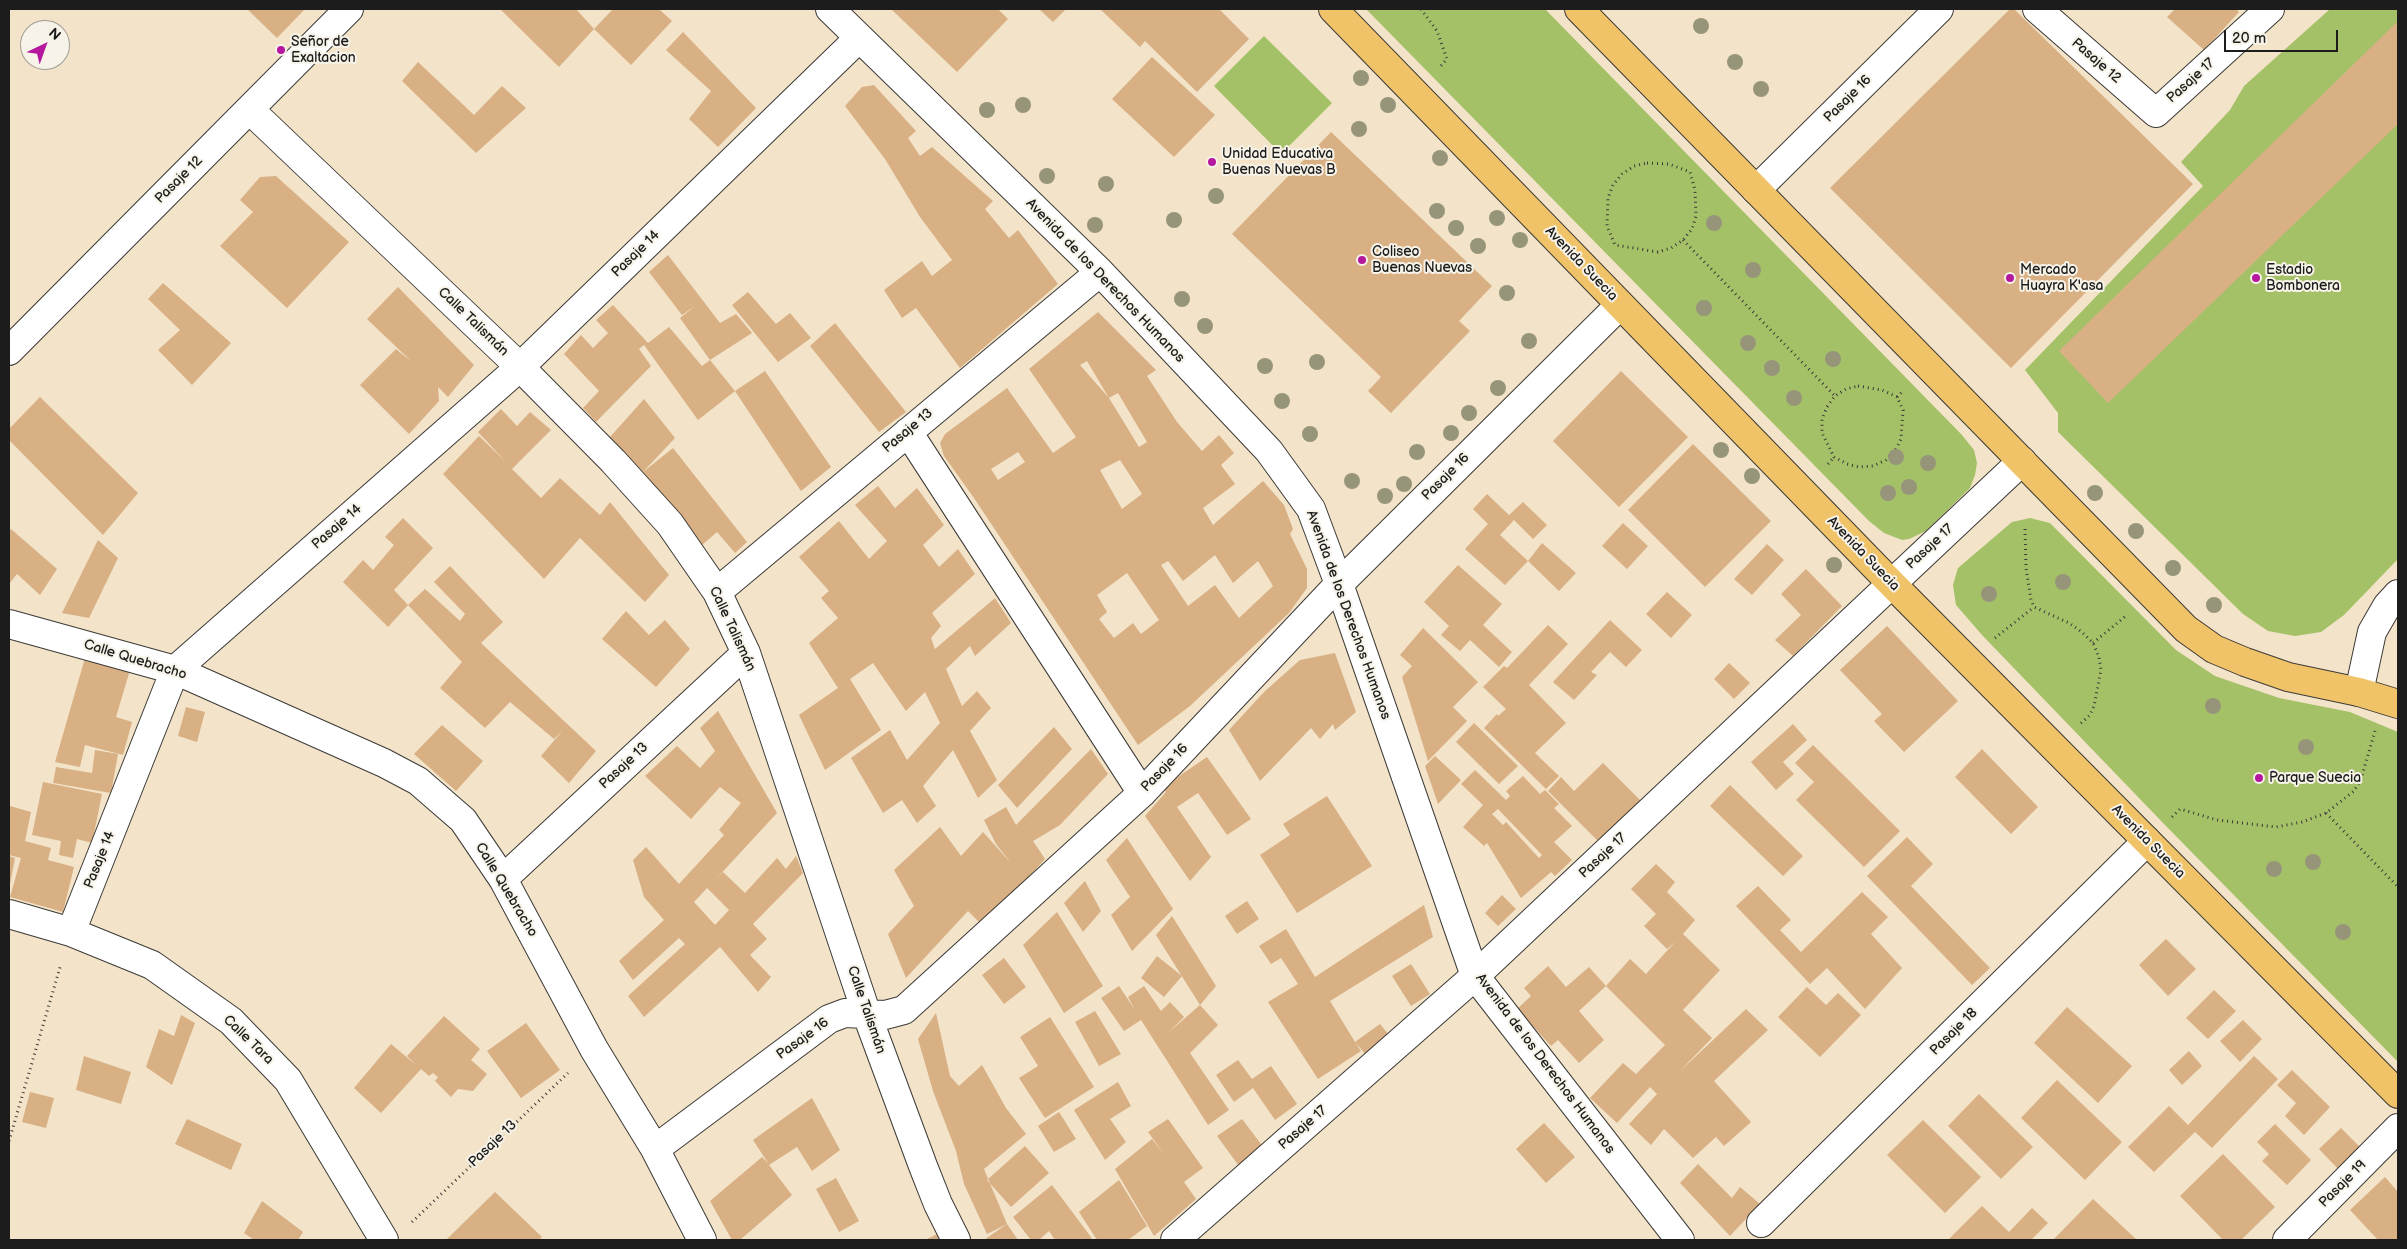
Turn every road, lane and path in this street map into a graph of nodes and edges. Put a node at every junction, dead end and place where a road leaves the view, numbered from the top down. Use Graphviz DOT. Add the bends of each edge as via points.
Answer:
graph roads {
  1 [pos="349,9"];
  2 [pos="830,9"];
  3 [pos="1332,9"];
  4 [pos="1421,9"];
  5 [pos="1579,9"];
  6 [pos="1939,9"];
  7 [pos="2037,9"];
  8 [pos="2270,9"];
  9 [pos="859,38"];
  10 [pos="1440,67"];
  11 [pos="250,110"];
  12 [pos="2156,113"];
  13 [pos="1756,190"];
  14 [pos="1683,240"];
  15 [pos="1100,272"];
  16 [pos="1620,304"];
  17 [pos="9,351"];
  18 [pos="520,367"];
  19 [pos="1904,390"];
  20 [pos="1835,396"];
  21 [pos="1897,397"];
  22 [pos="908,432"];
  23 [pos="1834,457"];
  24 [pos="2022,461"];
  25 [pos="1828,464"];
  26 [pos="2025,529"];
  27 [pos="1340,584"];
  28 [pos="1892,584"];
  29 [pos="717,592"];
  30 [pos="2398,594"];
  31 [pos="2034,607"];
  32 [pos="2130,613"];
  33 [pos="9,624"];
  34 [pos="1995,638"];
  35 [pos="2093,643"];
  36 [pos="746,653"];
  37 [pos="175,670"];
  38 [pos="2359,692"];
  39 [pos="2398,704"];
  40 [pos="2080,724"];
  41 [pos="2375,728"];
  42 [pos="1142,793"];
  43 [pos="2326,813"];
  44 [pos="2170,818"];
  45 [pos="2147,841"];
  46 [pos="503,879"];
  47 [pos="2398,887"];
  48 [pos="9,914"];
  49 [pos="71,932"];
  50 [pos="1475,976"];
  51 [pos="867,1015"];
  52 [pos="594,1048"];
  53 [pos="2398,1094"];
  54 [pos="2398,1128"];
  55 [pos="9,1141"];
  56 [pos="655,1149"];
  57 [pos="1761,1223"];
  58 [pos="407,1226"];
  59 [pos="384,1240"];
  60 [pos="702,1240"];
  61 [pos="956,1240"];
  62 [pos="1175,1240"];
  63 [pos="1680,1240"];
  64 [pos="2287,1240"];
  1 -- 11 [label="street, Pasaje 12"];
  2 -- 9 [label="street, Avenida de los Derechos Humanos"];
  3 -- 16 [label="main road, Avenida Suecia"];
  4 -- 10 [label="path" via="1438,31 1447,59"];
  5 -- 13 [label="main road"];
  6 -- 13 [label="street, Pasaje 16"];
  7 -- 12 [label="street, Pasaje 12"];
  8 -- 12 [label="street, Pasaje 17"];
  9 -- 15 [label="street, Avenida de los Derechos Humanos"];
  9 -- 18 [label="street, Pasaje 14"];
  11 -- 17 [label="street, Pasaje 12"];
  11 -- 18 [label="street, Calle Talismán"];
  13 -- 24 [label="main road"];
  14 -- 14 [label="path" via="1692,229 1696,216 1695,190 1690,172 1669,164 1647,162 1622,174 1608,198 1607,226 1615,245 1658,252"];
  14 -- 20 [label="path"];
  15 -- 22 [label="street, Pasaje 13"];
  15 -- 27 [label="street, Avenida de los Derechos Humanos" via="1269,451 1311,509"];
  16 -- 27 [label="street, Pasaje 16"];
  16 -- 28 [label="main road, Avenida Suecia"];
  18 -- 29 [label="street, Calle Talismán" via="614,461 670,524"];
  18 -- 37 [label="street, Pasaje 14"];
  19 -- 21 [label="path"];
  20 -- 21 [label="path" via="1858,386 1882,390"];
  20 -- 23 [label="path" via="1822,419 1822,433"];
  21 -- 23 [label="path" via="1903,410 1901,439 1886,460 1873,466 1859,467"];
  22 -- 29 [label="street, Pasaje 13"];
  22 -- 42 [label="street"];
  23 -- 25 [label="path"];
  24 -- 28 [label="street, Pasaje 17"];
  24 -- 38 [label="main road" via="2186,629 2214,648 2288,676"];
  26 -- 31 [label="path" via="2026,568 2030,600"];
  27 -- 42 [label="street, Pasaje 16"];
  27 -- 50 [label="street, Avenida de los Derechos Humanos"];
  28 -- 45 [label="main road, Avenida Suecia"];
  28 -- 50 [label="street, Pasaje 17"];
  29 -- 36 [label="street, Calle Talismán"];
  30 -- 38 [label="street" via="2372,632"];
  31 -- 34 [label="path"];
  31 -- 35 [label="path" via="2069,623"];
  32 -- 35 [label="path"];
  33 -- 37 [label="street, Calle Quebracho"];
  35 -- 40 [label="path" via="2101,670 2099,688 2090,715"];
  36 -- 46 [label="street, Pasaje 13"];
  36 -- 51 [label="street, Calle Talismán"];
  37 -- 46 [label="street, Calle Quebracho" via="375,758 418,781 463,820"];
  37 -- 49 [label="street, Pasaje 14"];
  38 -- 39 [label="main road"];
  41 -- 43 [label="path" via="2361,779 2354,791"];
  42 -- 51 [label="street, Pasaje 16" via="904,1010"];
  43 -- 44 [label="path" via="2276,827 2217,820 2180,809"];
  43 -- 47 [label="path"];
  45 -- 53 [label="main road, Avenida Suecia"];
  45 -- 57 [label="street, Pasaje 18"];
  46 -- 52 [label="street, Calle Quebracho"];
  48 -- 49 [label="street, Calle Tara"];
  49 -- 55 [label="path"];
  49 -- 59 [label="street, Calle Tara" via="152,965 231,1021 288,1080"];
  50 -- 62 [label="street, Pasaje 17"];
  50 -- 63 [label="street, Avenida de los Derechos Humanos"];
  51 -- 56 [label="street, Pasaje 16" via="845,1013 829,1019"];
  51 -- 61 [label="street, Calle Talismán" via="922,1166"];
  52 -- 56 [label="street, Calle Quebracho"];
  52 -- 58 [label="path, Pasaje 13"];
  54 -- 64 [label="street, Pasaje 19"];
  56 -- 60 [label="street, Calle Quebracho"];
}
